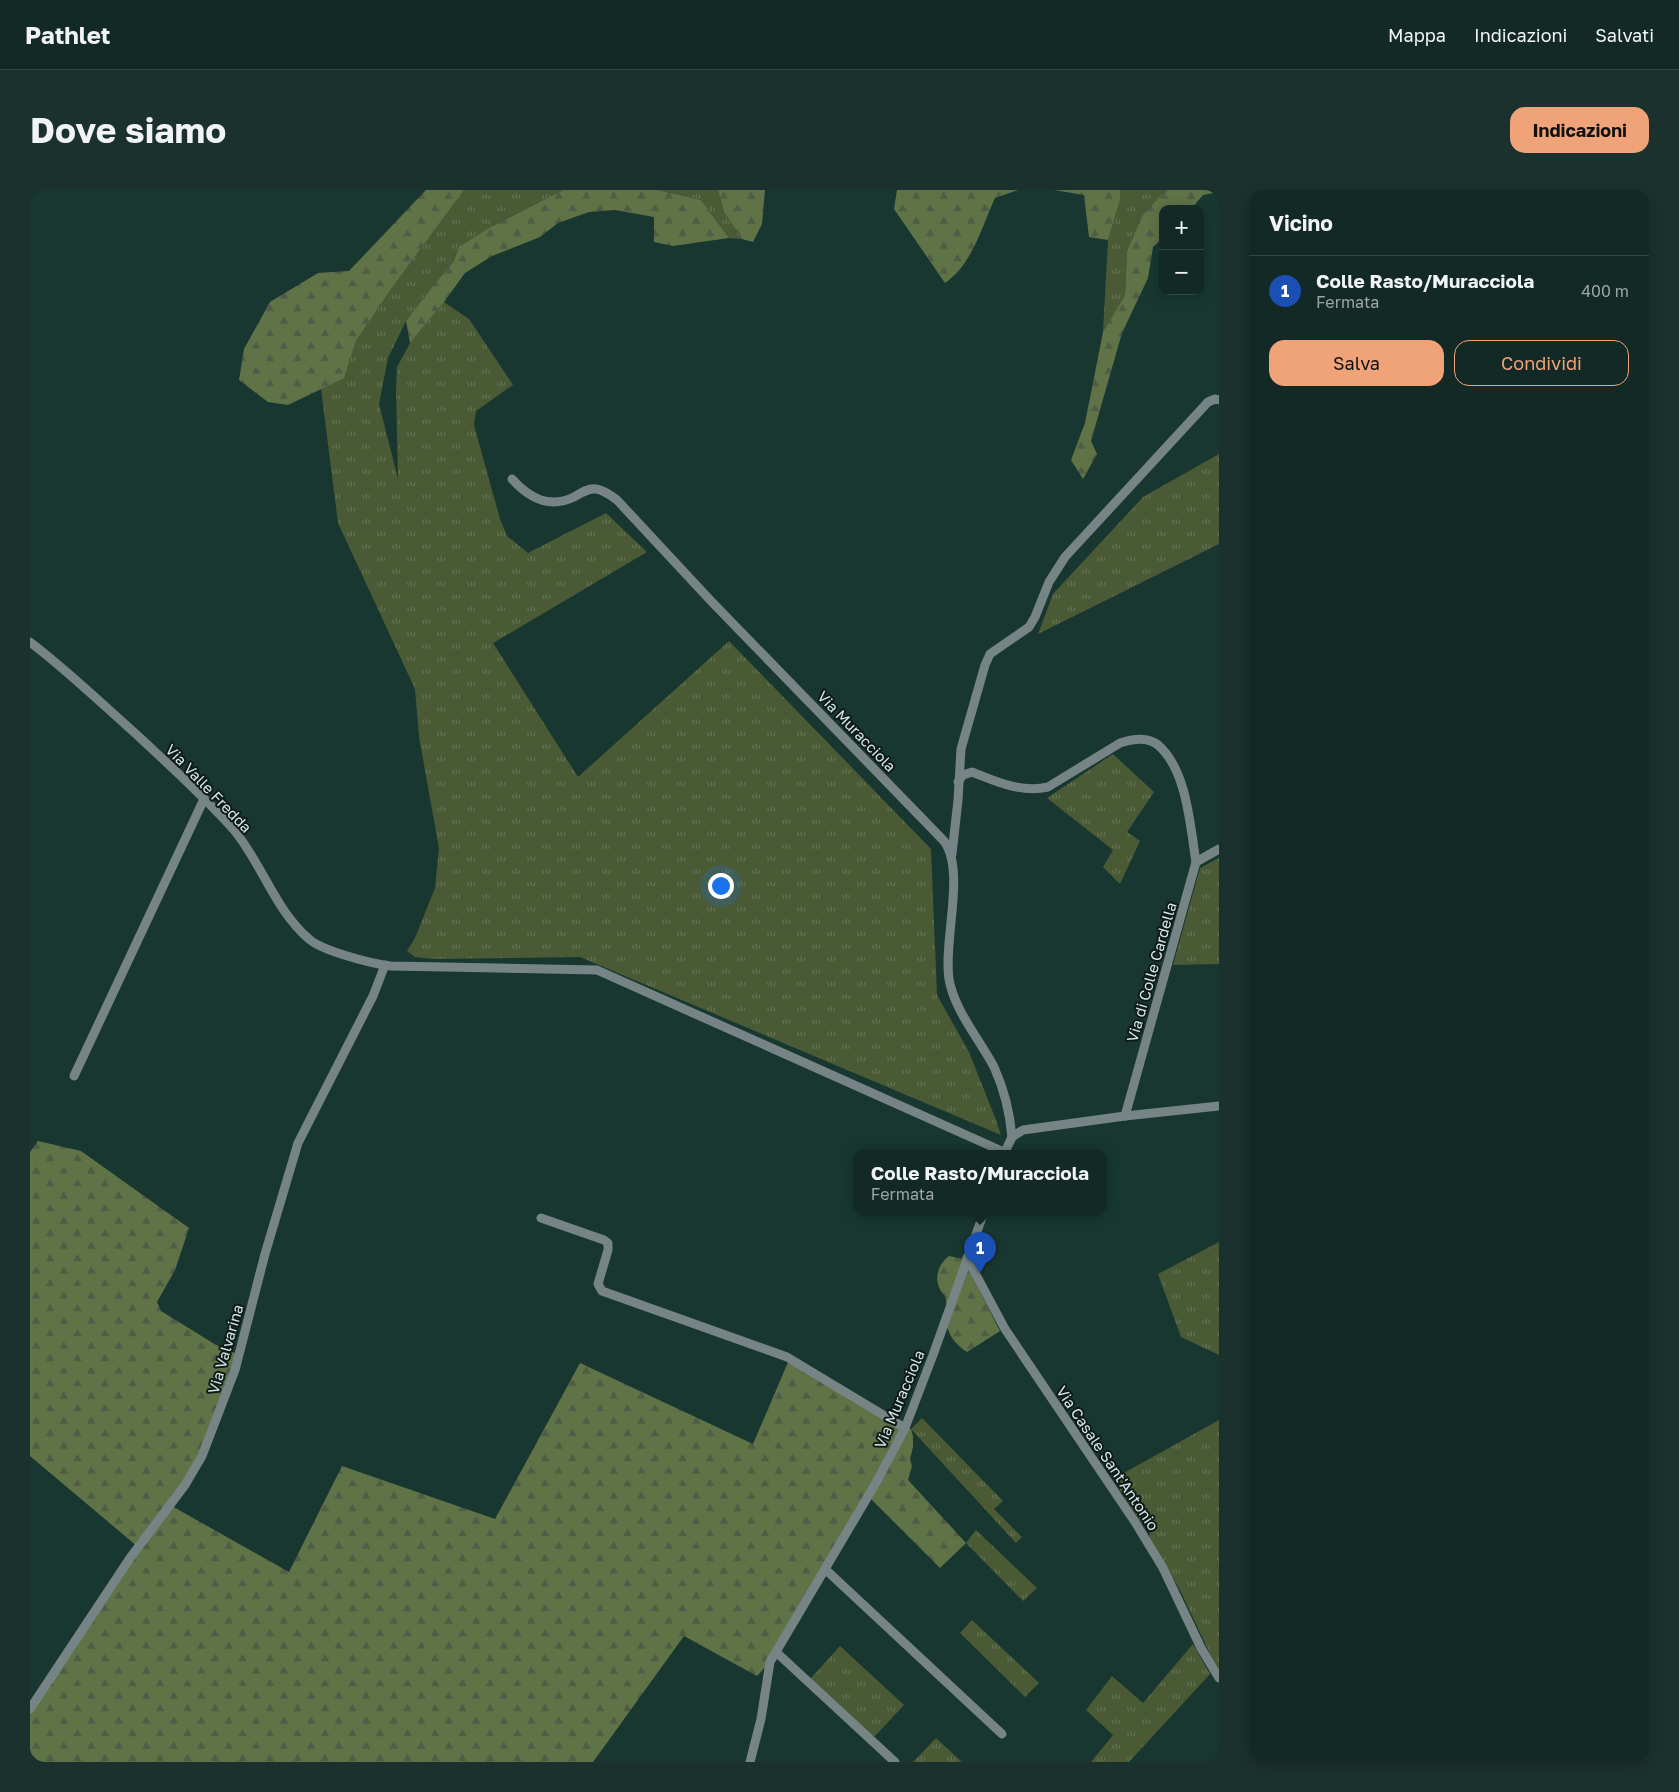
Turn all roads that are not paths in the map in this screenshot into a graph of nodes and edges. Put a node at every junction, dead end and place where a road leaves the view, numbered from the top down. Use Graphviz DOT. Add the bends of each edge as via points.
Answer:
graph roads {
  1 [pos="1219,400"];
  2 [pos="512,479"];
  3 [pos="30,642"];
  4 [pos="958,782"];
  5 [pos="204,799"];
  6 [pos="1219,849"];
  7 [pos="951,856"];
  8 [pos="1196,862"];
  9 [pos="385,965"];
  10 [pos="74,1076"];
  11 [pos="1219,1106"];
  12 [pos="1125,1116"];
  13 [pos="1012,1137"];
  14 [pos="997,1150"];
  15 [pos="1006,1150"];
  16 [pos="983,1215"];
  17 [pos="541,1218"];
  18 [pos="967,1258"];
  19 [pos="905,1428"];
  20 [pos="825,1569"];
  21 [pos="776,1652"];
  22 [pos="1219,1678"];
  23 [pos="30,1709"];
  24 [pos="1002,1734"];
  25 [pos="750,1762"];
  26 [pos="896,1762"];
  1 -- 4 [label="street" via="1208,402 1065,557 1049,582 1029,627 990,654 961,749"];
  2 -- 7 [label="street, Via Muracciola" via="529,495 545,502 560,502 592,489 617,500 944,841"];
  3 -- 5 [label="street, Via Valle Fredda" via="70,674"];
  4 -- 7 [label="street"];
  4 -- 8 [label="street" via="963,775 972,772 1007,786 1048,787 1120,743 1146,740 1157,744 1178,772"];
  5 -- 9 [label="street, Via Valle Fredda" via="240,838 286,913 309,940 319,946"];
  5 -- 10 [label="street"];
  6 -- 8 [label="street"];
  7 -- 13 [label="street, Via Muracciola" via="949,980 963,1013 995,1069 1006,1101"];
  8 -- 12 [label="street, Via di Colle Cardella"];
  9 -- 14 [label="street, Via Valle Fredda" via="597,970"];
  9 -- 23 [label="street, Via Valvarina" via="373,996 296,1146 233,1378 202,1456"];
  11 -- 12 [label="street"];
  12 -- 13 [label="street" via="1023,1130"];
  13 -- 15 [label="street"];
  16 -- 18 [label="street, Via Muracciola"];
  17 -- 19 [label="street" via="606,1242 608,1248 598,1284 602,1292 787,1357"];
  18 -- 19 [label="street, Via Muracciola"];
  18 -- 22 [label="street, Via Casale Sant'Antonio" via="1005,1329 1163,1568"];
  19 -- 20 [label="street, Via Muracciola"];
  20 -- 21 [label="street, Via Muracciola"];
  20 -- 24 [label="street"];
  21 -- 25 [label="street, Via Muracciola" via="770,1662"];
  21 -- 26 [label="street"];
}
